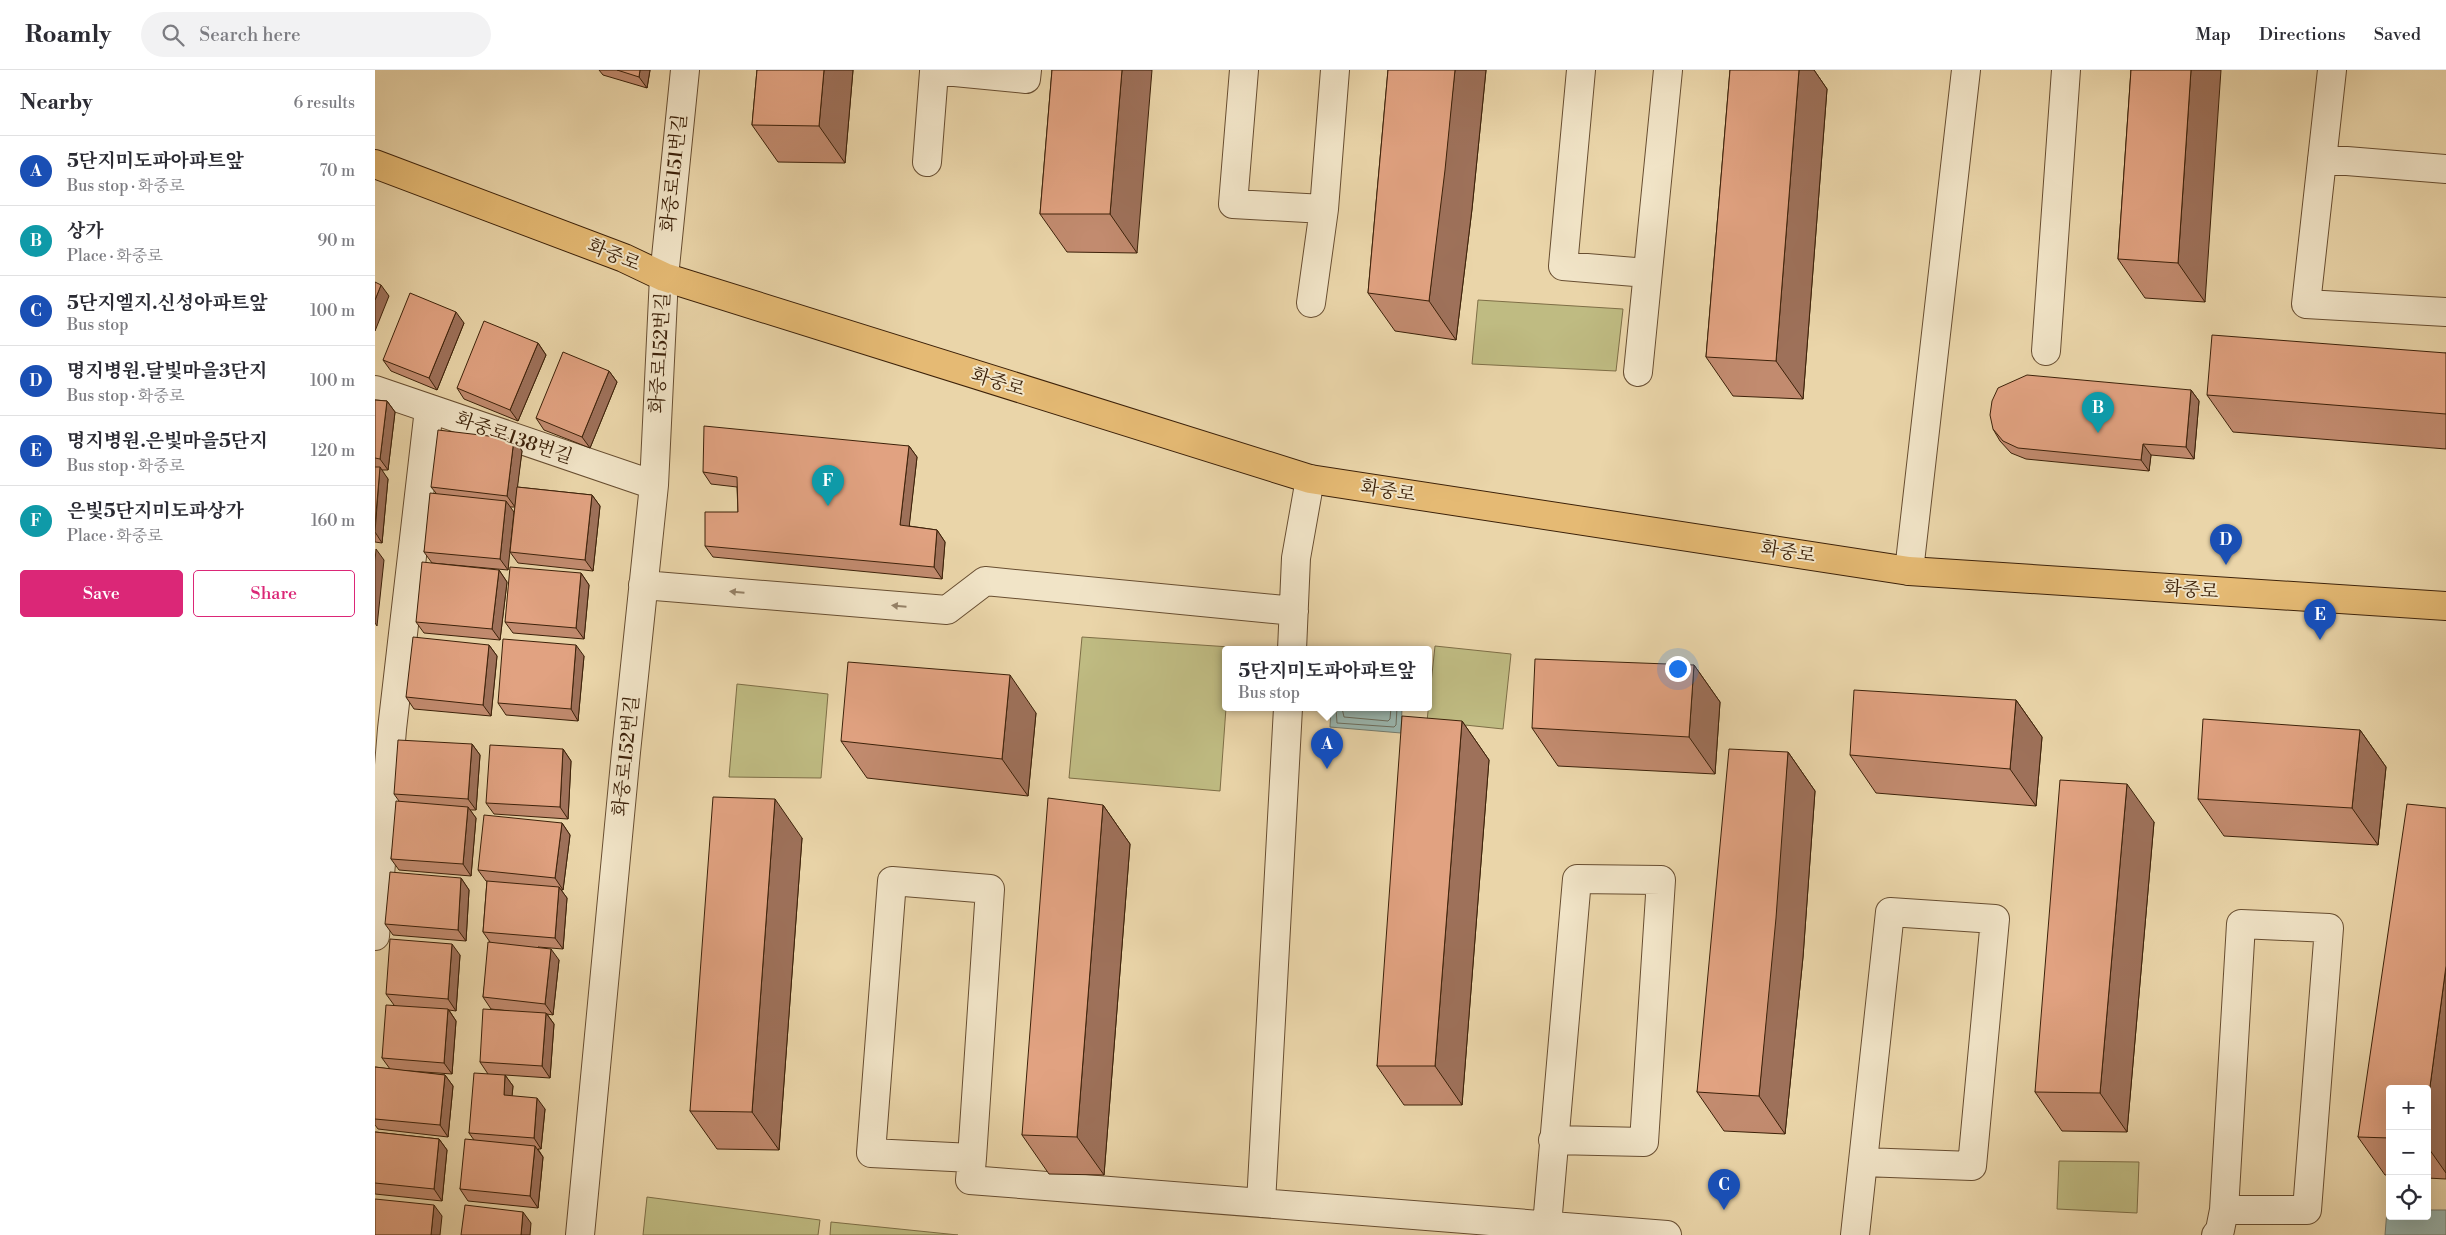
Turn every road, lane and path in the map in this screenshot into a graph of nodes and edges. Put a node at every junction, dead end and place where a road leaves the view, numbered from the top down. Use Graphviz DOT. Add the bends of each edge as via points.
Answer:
graph roads {
  1 [pos="685,70"];
  2 [pos="1027,70"];
  3 [pos="1244,70"];
  4 [pos="1335,70"];
  5 [pos="1581,70"];
  6 [pos="1668,70"];
  7 [pos="1966,70"];
  8 [pos="2066,70"];
  9 [pos="2332,70"];
  10 [pos="934,71"];
  11 [pos="2322,159"];
  12 [pos="927,162"];
  13 [pos="375,164"];
  14 [pos="2446,169"];
  15 [pos="1324,209"];
  16 [pos="1647,273"];
  17 [pos="663,277"];
  18 [pos="1311,303"];
  19 [pos="2446,312"];
  20 [pos="2046,351"];
  21 [pos="1638,372"];
  22 [pos="375,390"];
  23 [pos="429,409"];
  24 [pos="1310,479"];
  25 [pos="653,485"];
  26 [pos="1909,571"];
  27 [pos="643,585"];
  28 [pos="2446,606"];
  29 [pos="1294,611"];
  30 [pos="1292,646"];
  31 [pos="1288,711"];
  32 [pos="375,936"];
  33 [pos="1553,1140"];
  34 [pos="972,1158"];
  35 [pos="1863,1162"];
  36 [pos="1261,1203"];
  37 [pos="2220,1223"];
  38 [pos="1547,1226"];
  39 [pos="1634,1234"];
  40 [pos="580,1235"];
  41 [pos="1667,1235"];
  42 [pos="1855,1235"];
  1 -- 17 [label="street, 화중로151번길"];
  2 -- 10 [label="street" via="1026,79"];
  3 -- 15 [label="street" via="1233,204"];
  4 -- 15 [label="street"];
  5 -- 16 [label="street" via="1563,266"];
  6 -- 16 [label="street"];
  7 -- 26 [label="street"];
  8 -- 20 [label="street"];
  9 -- 11 [label="street"];
  10 -- 12 [label="street"];
  11 -- 14 [label="street"];
  11 -- 19 [label="street" via="2306,304"];
  13 -- 17 [label="main road, 화중로" via="623,258"];
  15 -- 18 [label="street"];
  16 -- 21 [label="street"];
  17 -- 24 [label="main road, 화중로"];
  17 -- 25 [label="street, 화중로152번길"];
  22 -- 23 [label="street, 화중로138번길"];
  23 -- 25 [label="street, 화중로138번길"];
  23 -- 32 [label="street" via="392,729"];
  24 -- 26 [label="main road, 화중로"];
  24 -- 29 [label="street" via="1296,558"];
  25 -- 27 [label="street, 화중로152번길"];
  26 -- 28 [label="main road, 화중로"];
  29 -- 27 [label="street, one-way" via="985,582 947,610"];
  27 -- 40 [label="street, 화중로152번길"];
  29 -- 30 [label="street"];
  31 -- 36 [label="street"];
  33 -- 33 [label="street" via="1577,878 1661,880 1644,1142"];
  33 -- 38 [label="street"];
  34 -- 34 [label="street" via="990,889 892,881 871,1152"];
  34 -- 36 [label="street" via="970,1180"];
  35 -- 35 [label="street" via="1972,1166 1995,919 1890,912"];
  35 -- 42 [label="street"];
  36 -- 38 [label="street"];
  37 -- 37 [label="street" via="2307,1210 2329,928 2241,924"];
  38 -- 39 [label="street"];
  39 -- 41 [label="street"];
}
